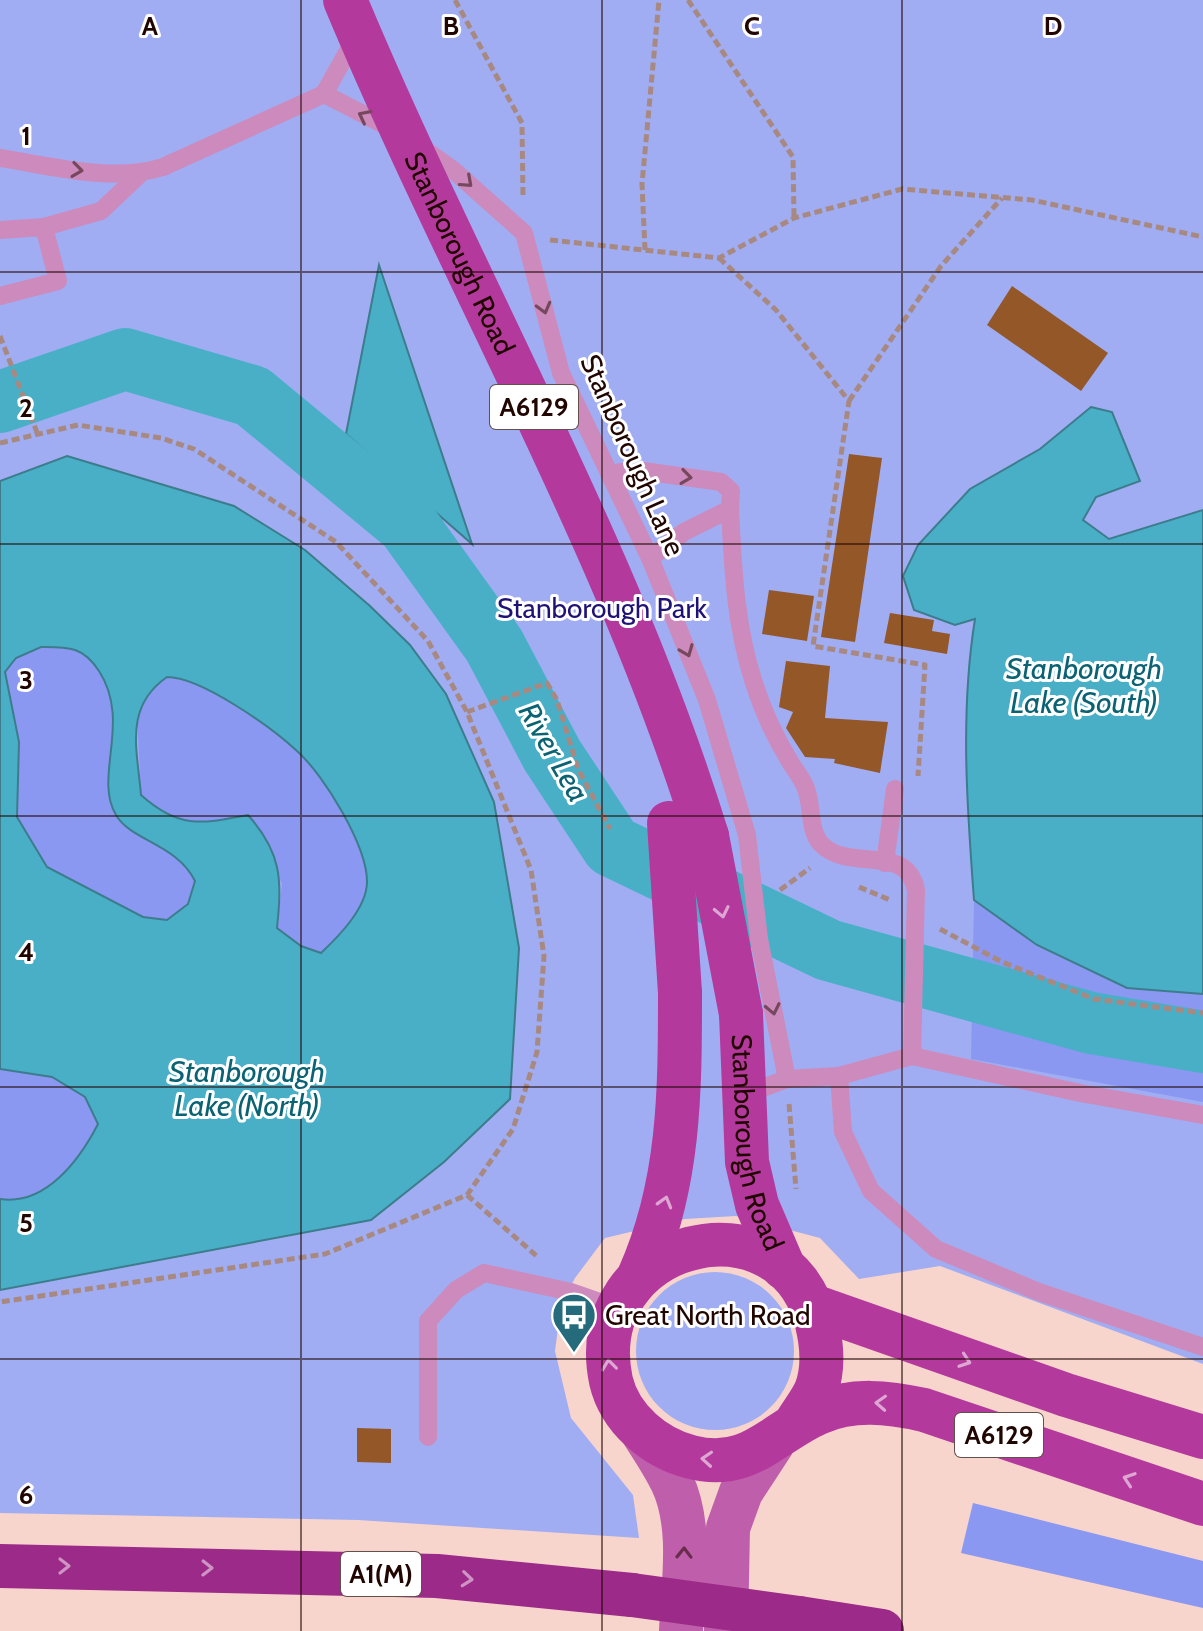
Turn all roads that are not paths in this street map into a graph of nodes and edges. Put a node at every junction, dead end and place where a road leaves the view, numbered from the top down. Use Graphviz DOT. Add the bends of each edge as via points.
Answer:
graph roads {
  1 [pos="352,16"];
  2 [pos="324,94"];
  3 [pos="406,136"];
  4 [pos="0,158"];
  5 [pos="139,175"];
  6 [pos="44,227"];
  7 [pos="0,230"];
  8 [pos="0,296"];
  9 [pos="609,474"];
  10 [pos="730,509"];
  11 [pos="650,558"];
  12 [pos="895,789"];
  13 [pos="708,831"];
  14 [pos="885,863"];
  15 [pos="912,1056"];
  16 [pos="839,1076"];
  17 [pos="787,1079"];
  18 [pos="746,1094"];
  19 [pos="1203,1115"];
  20 [pos="784,1268"];
  21 [pos="612,1293"];
  22 [pos="813,1306"];
  23 [pos="1203,1347"];
  24 [pos="643,1433"];
  25 [pos="783,1434"];
  26 [pos="428,1437"];
  27 [pos="1203,1437"];
  28 [pos="1203,1504"];
  29 [pos="0,1566"];
  30 [pos="681,1631"];
  31 [pos="726,1631"];
  32 [pos="882,1631"];
  1 -- 2 [label="lane"];
  1 -- 3 [label="main road, Stanborough Road / A6129"];
  3 -- 2 [label="lane, one-way"];
  2 -- 5 [label="lane"];
  3 -- 9 [label="lane, Stanborough Lane, one-way" via="524,233 561,373"];
  3 -- 13 [label="main road, Stanborough Road / A6129" via="592,533"];
  4 -- 5 [label="lane, one-way"];
  5 -- 6 [label="lane" via="101,211"];
  6 -- 7 [label="lane"];
  6 -- 8 [label="lane" via="58,281"];
  9 -- 10 [label="lane, one-way" via="636,470 721,482 731,491"];
  9 -- 11 [label="lane, Stanborough Lane"];
  10 -- 11 [label="lane" via="684,532"];
  10 -- 14 [label="lane" via="736,612 750,669 788,759 805,784 813,828 821,844 841,855"];
  11 -- 13 [label="lane, Stanborough Lane, one-way" via="707,700"];
  12 -- 14 [label="lane"];
  13 -- 17 [label="lane, Stanborough Lane, one-way, bridge" via="759,939"];
  13 -- 18 [label="main road, Stanborough Road / A6129, one-way, bridge" via="741,1014"];
  21 -- 13 [label="main road, A6129, one-way, bridge" via="668,1193 677,1141 680,993"];
  14 -- 15 [label="lane" via="904,866 913,874"];
  15 -- 16 [label="lane"];
  15 -- 19 [label="lane"];
  16 -- 17 [label="lane"];
  16 -- 23 [label="lane" via="843,1132 871,1191 936,1249 1039,1292"];
  17 -- 18 [label="lane"];
  18 -- 20 [label="main road, Stanborough Road / A6129" via="747,1162 757,1205"];
  20 -- 21 [label="main road" via="753,1251 718,1244 694,1246 671,1253"];
  20 -- 22 [label="main road"];
  24 -- 21 [label="main road, one-way" via="625,1413 610,1375"];
  21 -- 26 [label="lane" via="484,1273 456,1290 428,1321"];
  22 -- 25 [label="main road" via="823,1348 816,1390"];
  22 -- 27 [label="main road, A6129, one-way" via="1023,1381"];
  25 -- 24 [label="main road, one-way" via="748,1454 720,1460 666,1449"];
  30 -- 24 [label="main road, one-way" via="680,1509 673,1483"];
  28 -- 25 [label="main road, A6129, one-way" via="924,1410 882,1401 819,1412"];
  25 -- 31 [label="main road" via="741,1492 728,1528"];
  29 -- 32 [label="highway, A1(M), one-way, bridge" via="437,1576 632,1595"];
}
